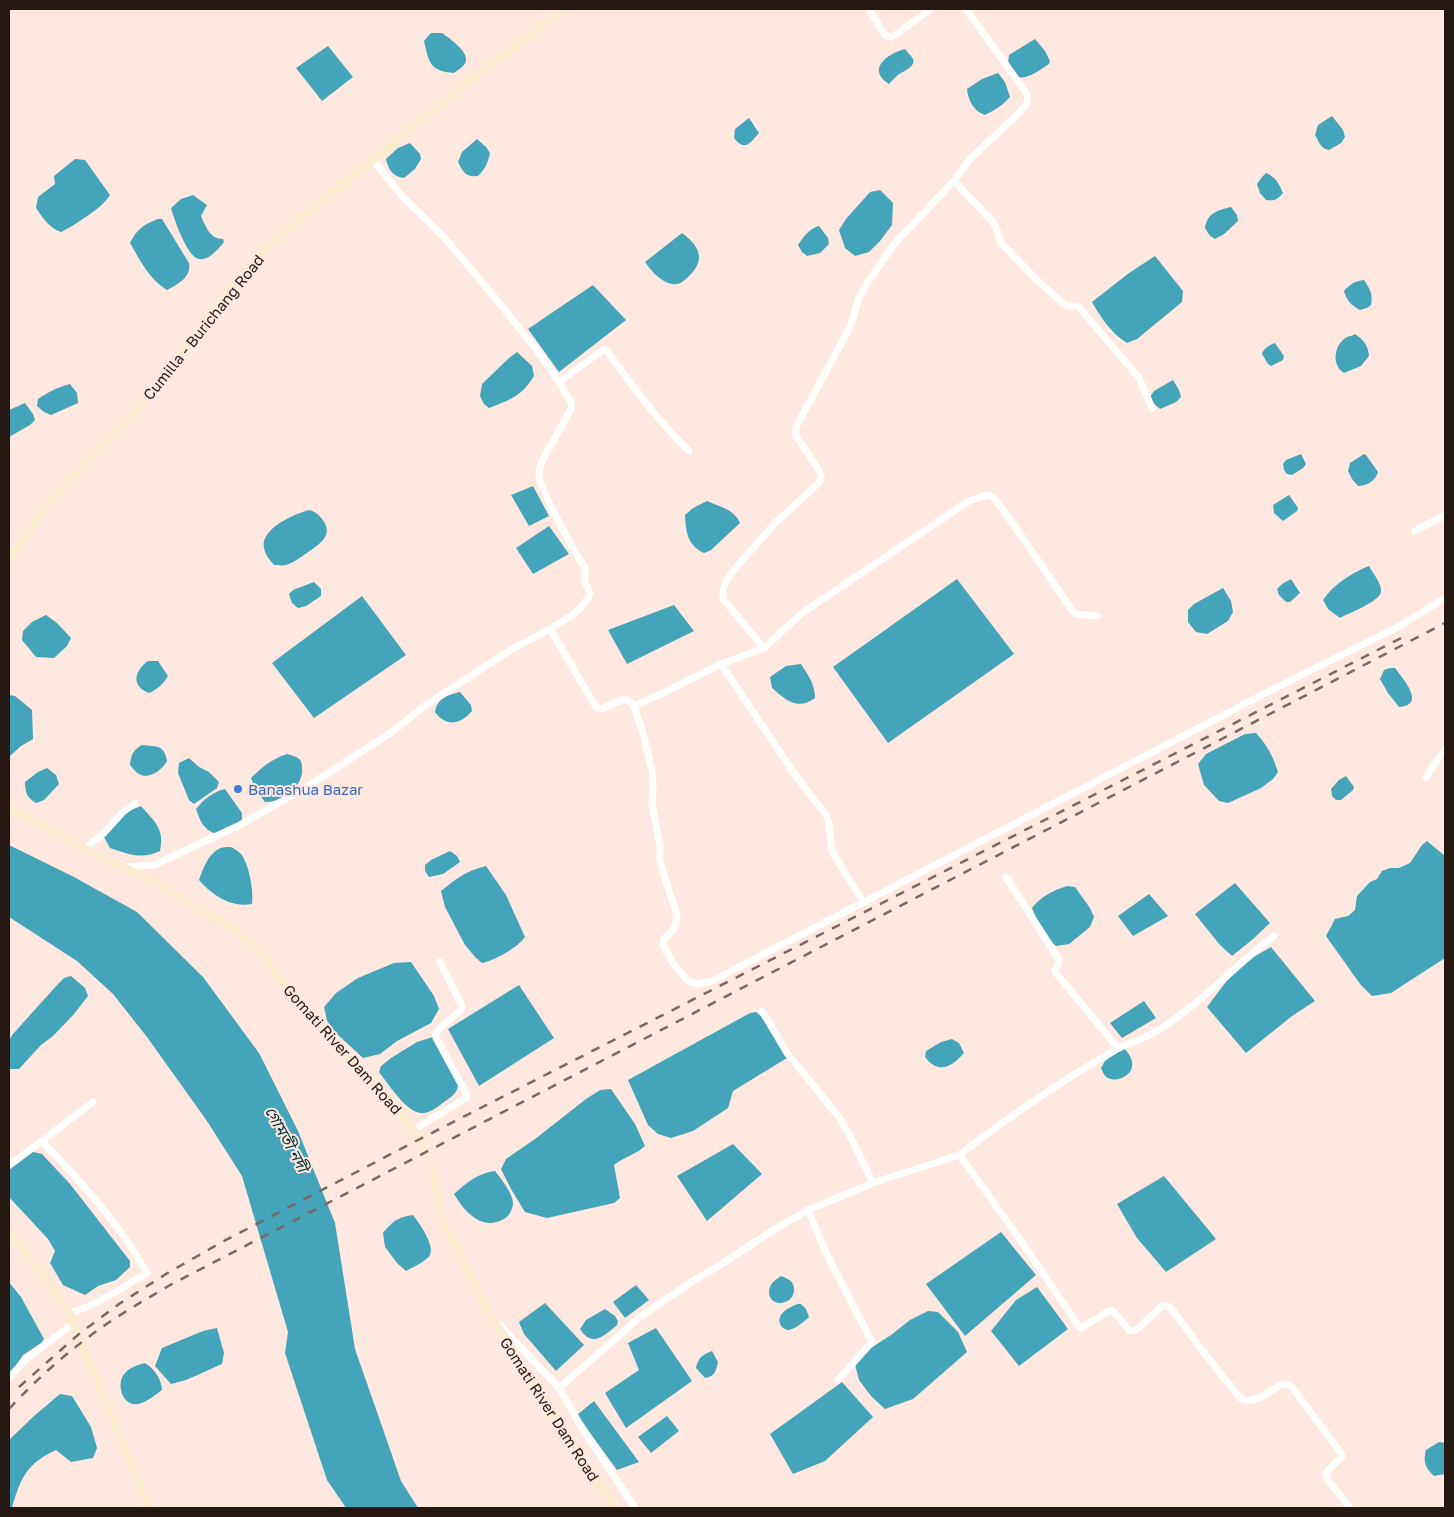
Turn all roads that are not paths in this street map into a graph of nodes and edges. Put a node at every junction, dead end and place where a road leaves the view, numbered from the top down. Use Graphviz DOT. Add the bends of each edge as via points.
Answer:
graph roads {
  1 [pos="564,9"];
  2 [pos="869,9"];
  3 [pos="931,9"];
  4 [pos="966,9"];
  5 [pos="373,160"];
  6 [pos="954,181"];
  7 [pos="560,382"];
  8 [pos="1152,408"];
  9 [pos="689,451"];
  10 [pos="1445,515"];
  11 [pos="1415,531"];
  12 [pos="9,558"];
  13 [pos="1445,598"];
  14 [pos="1097,616"];
  15 [pos="550,630"];
  16 [pos="764,648"];
  17 [pos="721,664"];
  18 [pos="634,706"];
  19 [pos="1445,749"];
  20 [pos="1426,777"];
  21 [pos="135,803"];
  22 [pos="9,810"];
  23 [pos="84,848"];
  24 [pos="124,867"];
  25 [pos="1006,877"];
  26 [pos="863,902"];
  27 [pos="1274,936"];
  28 [pos="440,962"];
  29 [pos="762,1011"];
  30 [pos="1118,1048"];
  31 [pos="93,1102"];
  32 [pos="413,1130"];
  33 [pos="42,1141"];
  34 [pos="959,1156"];
  35 [pos="9,1165"];
  36 [pos="873,1184"];
  37 [pos="808,1210"];
  38 [pos="9,1229"];
  39 [pos="69,1312"];
  40 [pos="488,1312"];
  41 [pos="74,1323"];
  42 [pos="9,1378"];
  43 [pos="838,1380"];
  44 [pos="559,1388"];
  45 [pos="149,1508"];
  46 [pos="614,1508"];
  47 [pos="636,1508"];
  48 [pos="1350,1508"];
  1 -- 5 [label="main road, Cumilla - Burichang Road"];
  2 -- 3 [label="street" via="884,34 892,37"];
  4 -- 6 [label="street" via="1027,94 1028,101 970,159"];
  5 -- 7 [label="street" via="483,283"];
  5 -- 12 [label="main road, Cumilla - Burichang Road" via="272,242 227,292 130,417 58,492"];
  6 -- 8 [label="street" via="992,221 1001,243 1037,280 1065,305 1079,307 1139,378"];
  6 -- 16 [label="street" via="894,244 866,285 851,325 796,427 796,436 819,470 819,483 774,524 722,590 723,599"];
  7 -- 9 [label="street" via="604,349 641,398"];
  7 -- 15 [label="street" via="572,404 571,409 542,461 540,480 555,515 585,568 585,582 590,593 583,607"];
  10 -- 11 [label="street"];
  13 -- 26 [label="street" via="1398,626"];
  14 -- 16 [label="street" via="1076,614 1072,610 1002,508 987,495 969,502 802,613"];
  15 -- 18 [label="street" via="596,707 601,709 624,699"];
  15 -- 24 [label="street" via="512,649 423,707 392,732 238,826 154,865"];
  16 -- 17 [label="street"];
  17 -- 18 [label="street"];
  17 -- 26 [label="street" via="826,816 833,853"];
  18 -- 26 [label="street" via="652,770 652,804 662,872 677,920 663,946 672,963 688,981 696,984 712,981"];
  19 -- 20 [label="street"];
  21 -- 23 [label="street"];
  22 -- 23 [label="main road, Gomati River Dam Road"];
  23 -- 24 [label="main road, Gomati River Dam Road"];
  24 -- 32 [label="main road, Gomati River Dam Road" via="235,930 252,945 308,1014 396,1106"];
  25 -- 30 [label="street" via="1058,958 1056,973"];
  27 -- 30 [label="street" via="1177,1018 1144,1038"];
  28 -- 32 [label="street" via="462,1006 438,1030 436,1038 466,1098"];
  29 -- 36 [label="street" via="787,1053 839,1117"];
  30 -- 34 [label="street" via="998,1125"];
  31 -- 33 [label="street"];
  32 -- 40 [label="main road, Gomati River Dam Road" via="430,1161 440,1212"];
  33 -- 35 [label="street"];
  33 -- 39 [label="street" via="77,1177 124,1237 147,1273 77,1311"];
  34 -- 36 [label="street"];
  34 -- 48 [label="street" via="1081,1328 1112,1310 1127,1329 1136,1330 1162,1306 1167,1306 1240,1398 1253,1401 1282,1384 1292,1387 1341,1452 1342,1457 1326,1475"];
  36 -- 37 [label="street"];
  37 -- 43 [label="street" via="827,1255 872,1342"];
  37 -- 44 [label="street" via="696,1279 640,1318"];
  38 -- 39 [label="main road"];
  39 -- 41 [label="main road"];
  40 -- 44 [label="street"];
  40 -- 46 [label="main road, Gomati River Dam Road"];
  41 -- 42 [label="street" via="25,1360"];
  41 -- 45 [label="main road"];
  44 -- 47 [label="street"];
}
